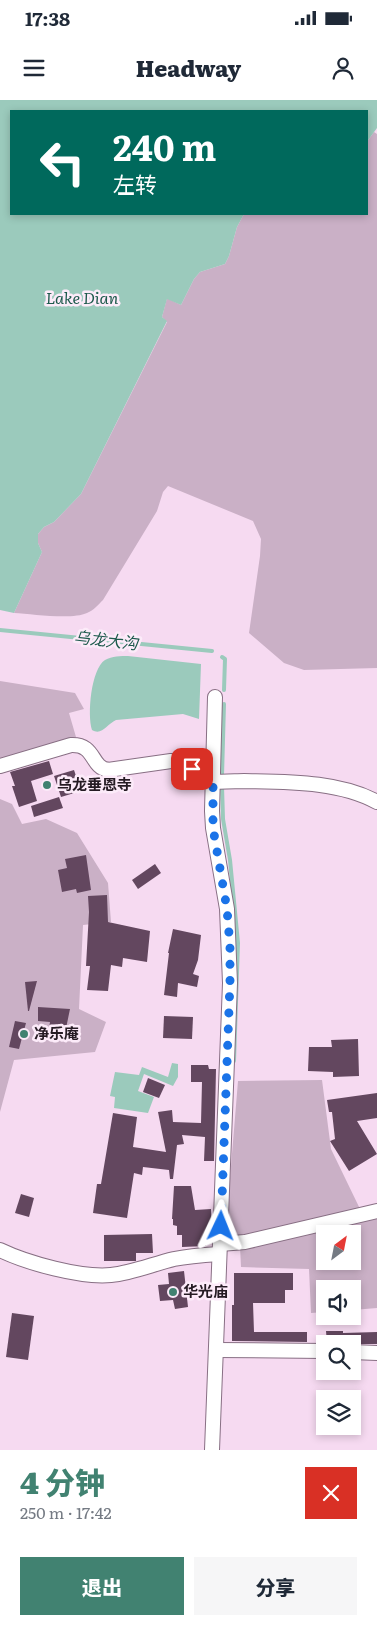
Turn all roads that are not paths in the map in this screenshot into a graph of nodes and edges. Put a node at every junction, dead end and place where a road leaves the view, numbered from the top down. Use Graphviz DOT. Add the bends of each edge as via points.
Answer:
graph roads {
  1 [pos="215,697"];
  2 [pos="212,760"];
  3 [pos="192,761"];
  4 [pos="0,766"];
  5 [pos="213,781"];
  6 [pos="377,802"];
  7 [pos="377,1211"];
  8 [pos="220,1249"];
  9 [pos="0,1250"];
  10 [pos="216,1350"];
  11 [pos="316,1351"];
  12 [pos="361,1352"];
  13 [pos="377,1353"];
  14 [pos="212,1450"];
  1 -- 2 [label="street"];
  2 -- 3 [label="street"];
  2 -- 5 [label="street"];
  3 -- 4 [label="street" via="108,770 97,765 88,750 71,745"];
  3 -- 5 [label="street" via="197,777"];
  5 -- 6 [label="street" via="283,782 337,788"];
  5 -- 8 [label="street" via="213,828 230,946"];
  7 -- 8 [label="street"];
  8 -- 9 [label="street" via="128,1272 97,1276 25,1260"];
  8 -- 10 [label="street"];
  10 -- 11 [label="street"];
  10 -- 14 [label="street"];
  12 -- 13 [label="street"];
}
